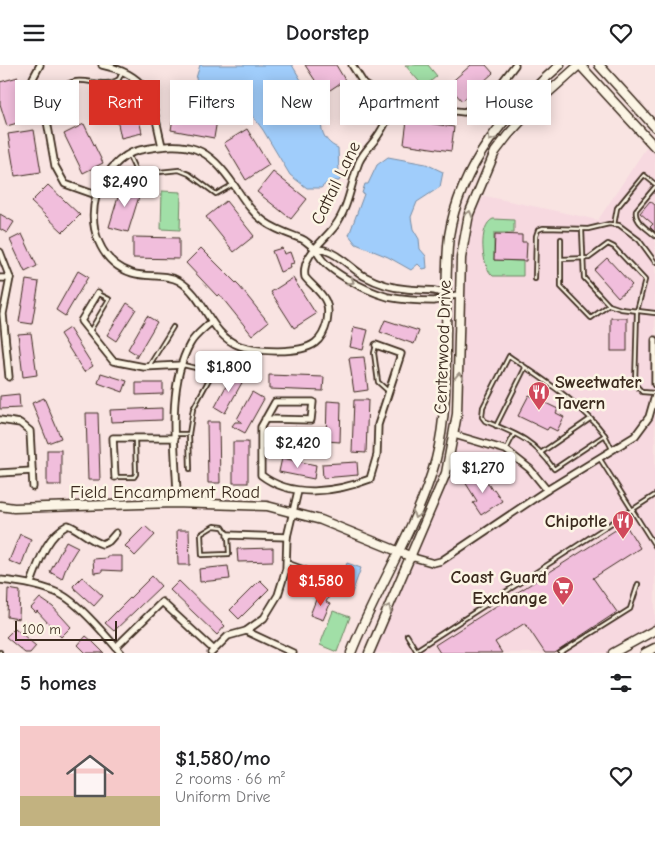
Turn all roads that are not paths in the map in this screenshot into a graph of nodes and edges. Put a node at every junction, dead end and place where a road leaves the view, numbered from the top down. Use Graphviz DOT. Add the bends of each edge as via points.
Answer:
graph roads {
  1 [pos="40,65"];
  2 [pos="102,65"];
  3 [pos="352,65"];
  4 [pos="515,65"];
  5 [pos="560,65"];
  6 [pos="579,65"];
  7 [pos="599,65"];
  8 [pos="123,69"];
  9 [pos="34,80"];
  10 [pos="361,80"];
  11 [pos="79,81"];
  12 [pos="457,111"];
  13 [pos="48,125"];
  14 [pos="384,125"];
  15 [pos="655,127"];
  16 [pos="162,146"];
  17 [pos="655,147"];
  18 [pos="128,155"];
  19 [pos="233,184"];
  20 [pos="655,185"];
  21 [pos="96,195"];
  22 [pos="614,225"];
  23 [pos="582,229"];
  24 [pos="655,236"];
  25 [pos="561,239"];
  26 [pos="316,249"];
  27 [pos="0,252"];
  28 [pos="561,259"];
  29 [pos="583,259"];
  30 [pos="655,262"];
  31 [pos="0,278"];
  32 [pos="10,278"];
  33 [pos="535,279"];
  34 [pos="98,293"];
  35 [pos="446,295"];
  36 [pos="460,295"];
  37 [pos="609,305"];
  38 [pos="637,311"];
  39 [pos="655,313"];
  40 [pos="212,322"];
  41 [pos="173,327"];
  42 [pos="90,332"];
  43 [pos="655,339"];
  44 [pos="376,345"];
  45 [pos="3,349"];
  46 [pos="182,365"];
  47 [pos="148,367"];
  48 [pos="525,368"];
  49 [pos="9,377"];
  50 [pos="655,384"];
  51 [pos="388,391"];
  52 [pos="655,395"];
  53 [pos="265,419"];
  54 [pos="590,419"];
  55 [pos="0,420"];
  56 [pos="496,426"];
  57 [pos="514,433"];
  58 [pos="189,434"];
  59 [pos="454,435"];
  60 [pos="605,435"];
  61 [pos="175,436"];
  62 [pos="135,438"];
  63 [pos="613,450"];
  64 [pos="506,451"];
  65 [pos="542,452"];
  66 [pos="599,458"];
  67 [pos="190,469"];
  68 [pos="32,471"];
  69 [pos="0,473"];
  70 [pos="115,477"];
  71 [pos="33,487"];
  72 [pos="298,491"];
  73 [pos="547,491"];
  74 [pos="655,495"];
  75 [pos="174,503"];
  76 [pos="0,506"];
  77 [pos="632,510"];
  78 [pos="294,512"];
  79 [pos="116,533"];
  80 [pos="228,535"];
  81 [pos="287,537"];
  82 [pos="655,546"];
  83 [pos="399,551"];
  84 [pos="412,557"];
  85 [pos="286,562"];
  86 [pos="308,570"];
  87 [pos="0,579"];
  88 [pos="31,583"];
  89 [pos="638,585"];
  90 [pos="655,630"];
  91 [pos="246,631"];
  92 [pos="407,635"];
  93 [pos="116,647"];
  94 [pos="655,648"];
  95 [pos="417,651"];
  96 [pos="212,652"];
  97 [pos="121,653"];
  98 [pos="293,653"];
  99 [pos="351,653"];
  100 [pos="369,653"];
  101 [pos="560,653"];
  102 [pos="613,653"];
  103 [pos="645,653"];
  1 -- 9 [label="street"];
  2 -- 8 [label="street"];
  3 -- 10 [label="street"];
  4 -- 12 [label="street" via="487,102 464,112"];
  5 -- 35 [label="street, Centerwood Drive, one-way" via="511,111 480,155 464,186 450,235"];
  6 -- 17 [label="street"];
  36 -- 6 [label="street, Centerwood Drive, one-way" via="461,258 469,214 495,152 522,118"];
  7 -- 15 [label="street"];
  8 -- 11 [label="lane" via="113,83"];
  8 -- 16 [label="street" via="142,83 150,99"];
  13 -- 21 [label="street" via="55,166 65,184"];
  14 -- 26 [label="street, Cattail Lane" via="360,162 336,225"];
  16 -- 18 [label="street"];
  16 -- 19 [label="street" via="190,146 210,156"];
  18 -- 19 [label="lane" via="140,174 179,170 216,194"];
  18 -- 21 [label="street" via="108,175"];
  19 -- 26 [label="street" via="264,221"];
  20 -- 22 [label="lane" via="644,175 617,208"];
  20 -- 24 [label="lane" via="635,215 638,222"];
  21 -- 40 [label="street" via="93,222 98,243 111,261 131,273 179,281 192,291"];
  22 -- 23 [label="lane"];
  22 -- 30 [label="lane" via="628,230"];
  23 -- 29 [label="lane"];
  23 -- 33 [label="lane" via="538,230"];
  25 -- 28 [label="lane"];
  26 -- 35 [label="street" via="328,251 366,277 385,285 440,291"];
  26 -- 35 [label="street, one-way" via="318,256 356,285 387,296 439,301"];
  26 -- 40 [label="street, Cattail Lane" via="304,270 309,283 325,300 328,309 326,328 316,343 293,350 255,349 231,342"];
  27 -- 32 [label="street"];
  28 -- 29 [label="lane"];
  28 -- 37 [label="lane" via="561,287 591,318"];
  29 -- 37 [label="lane" via="584,278"];
  29 -- 38 [label="lane" via="608,244 614,247 645,280"];
  31 -- 32 [label="street"];
  32 -- 45 [label="street" via="3,314"];
  34 -- 42 [label="street" via="81,321"];
  34 -- 42 [label="lane" via="109,299"];
  35 -- 36 [label="street"];
  35 -- 83 [label="street, Centerwood Drive, one-way" via="446,395 436,458 412,527"];
  59 -- 36 [label="street, Centerwood Drive, one-way"];
  37 -- 38 [label="lane"];
  38 -- 39 [label="lane"];
  38 -- 52 [label="lane" via="635,384 642,392"];
  40 -- 46 [label="street" via="190,343"];
  41 -- 47 [label="lane"];
  42 -- 47 [label="street" via="113,361"];
  43 -- 50 [label="street"];
  44 -- 51 [label="lane" via="378,382"];
  44 -- 51 [label="street" via="402,354"];
  45 -- 49 [label="street"];
  46 -- 47 [label="street"];
  46 -- 58 [label="lane" via="213,372 193,409"];
  46 -- 61 [label="street" via="175,399"];
  48 -- 54 [label="lane" via="567,397"];
  48 -- 56 [label="lane"];
  48 -- 56 [label="lane" via="508,356 483,407 482,417"];
  51 -- 72 [label="street" via="378,425 377,455 370,479 346,489"];
  52 -- 63 [label="street" via="648,417 635,436"];
  53 -- 53 [label="street" via="275,402 313,402 311,420"];
  53 -- 72 [label="street" via="261,427 261,475 272,483"];
  54 -- 60 [label="lane"];
  54 -- 65 [label="lane"];
  55 -- 68 [label="street" via="20,423 30,431"];
  56 -- 57 [label="lane"];
  57 -- 64 [label="lane"];
  57 -- 65 [label="lane"];
  58 -- 61 [label="lane"];
  58 -- 67 [label="lane"];
  59 -- 64 [label="street"];
  59 -- 84 [label="street, Centerwood Drive" via="446,473"];
  60 -- 63 [label="lane"];
  60 -- 65 [label="lane" via="554,469"];
  61 -- 62 [label="street"];
  61 -- 75 [label="street" via="177,492"];
  62 -- 70 [label="lane" via="136,474 134,477"];
  62 -- 70 [label="street" via="113,438"];
  63 -- 66 [label="street"];
  64 -- 73 [label="street" via="530,469"];
  66 -- 73 [label="street"];
  66 -- 77 [label="lane"];
  68 -- 69 [label="street"];
  68 -- 71 [label="street"];
  72 -- 78 [label="street"];
  73 -- 84 [label="street" via="441,561 433,563"];
  74 -- 77 [label="lane"];
  75 -- 76 [label="street, Field Encampment Road"];
  75 -- 78 [label="street, Field Encampment Road" via="251,505"];
  77 -- 82 [label="lane"];
  77 -- 95 [label="lane"];
  78 -- 81 [label="street"];
  78 -- 83 [label="street, Field Encampment Road"];
  79 -- 88 [label="street" via="102,545 80,529 68,525 60,529 43,550"];
  80 -- 80 [label="lane" via="223,527 214,527 202,534 202,555 228,554"];
  80 -- 81 [label="street"];
  81 -- 85 [label="street"];
  83 -- 84 [label="street, Field Encampment Road"];
  83 -- 99 [label="street, Centerwood Drive"];
  100 -- 84 [label="street, Centerwood Drive, one-way"];
  85 -- 86 [label="lane"];
  85 -- 91 [label="street" via="278,595 264,618"];
  87 -- 88 [label="street"];
  88 -- 93 [label="street" via="62,594"];
  89 -- 101 [label="lane" via="630,609"];
  90 -- 102 [label="street"];
  91 -- 96 [label="street" via="228,636"];
  91 -- 98 [label="street"];
  92 -- 95 [label="lane"];
  93 -- 96 [label="street" via="162,602"];
  93 -- 97 [label="street"];
  94 -- 103 [label="street"];
}
